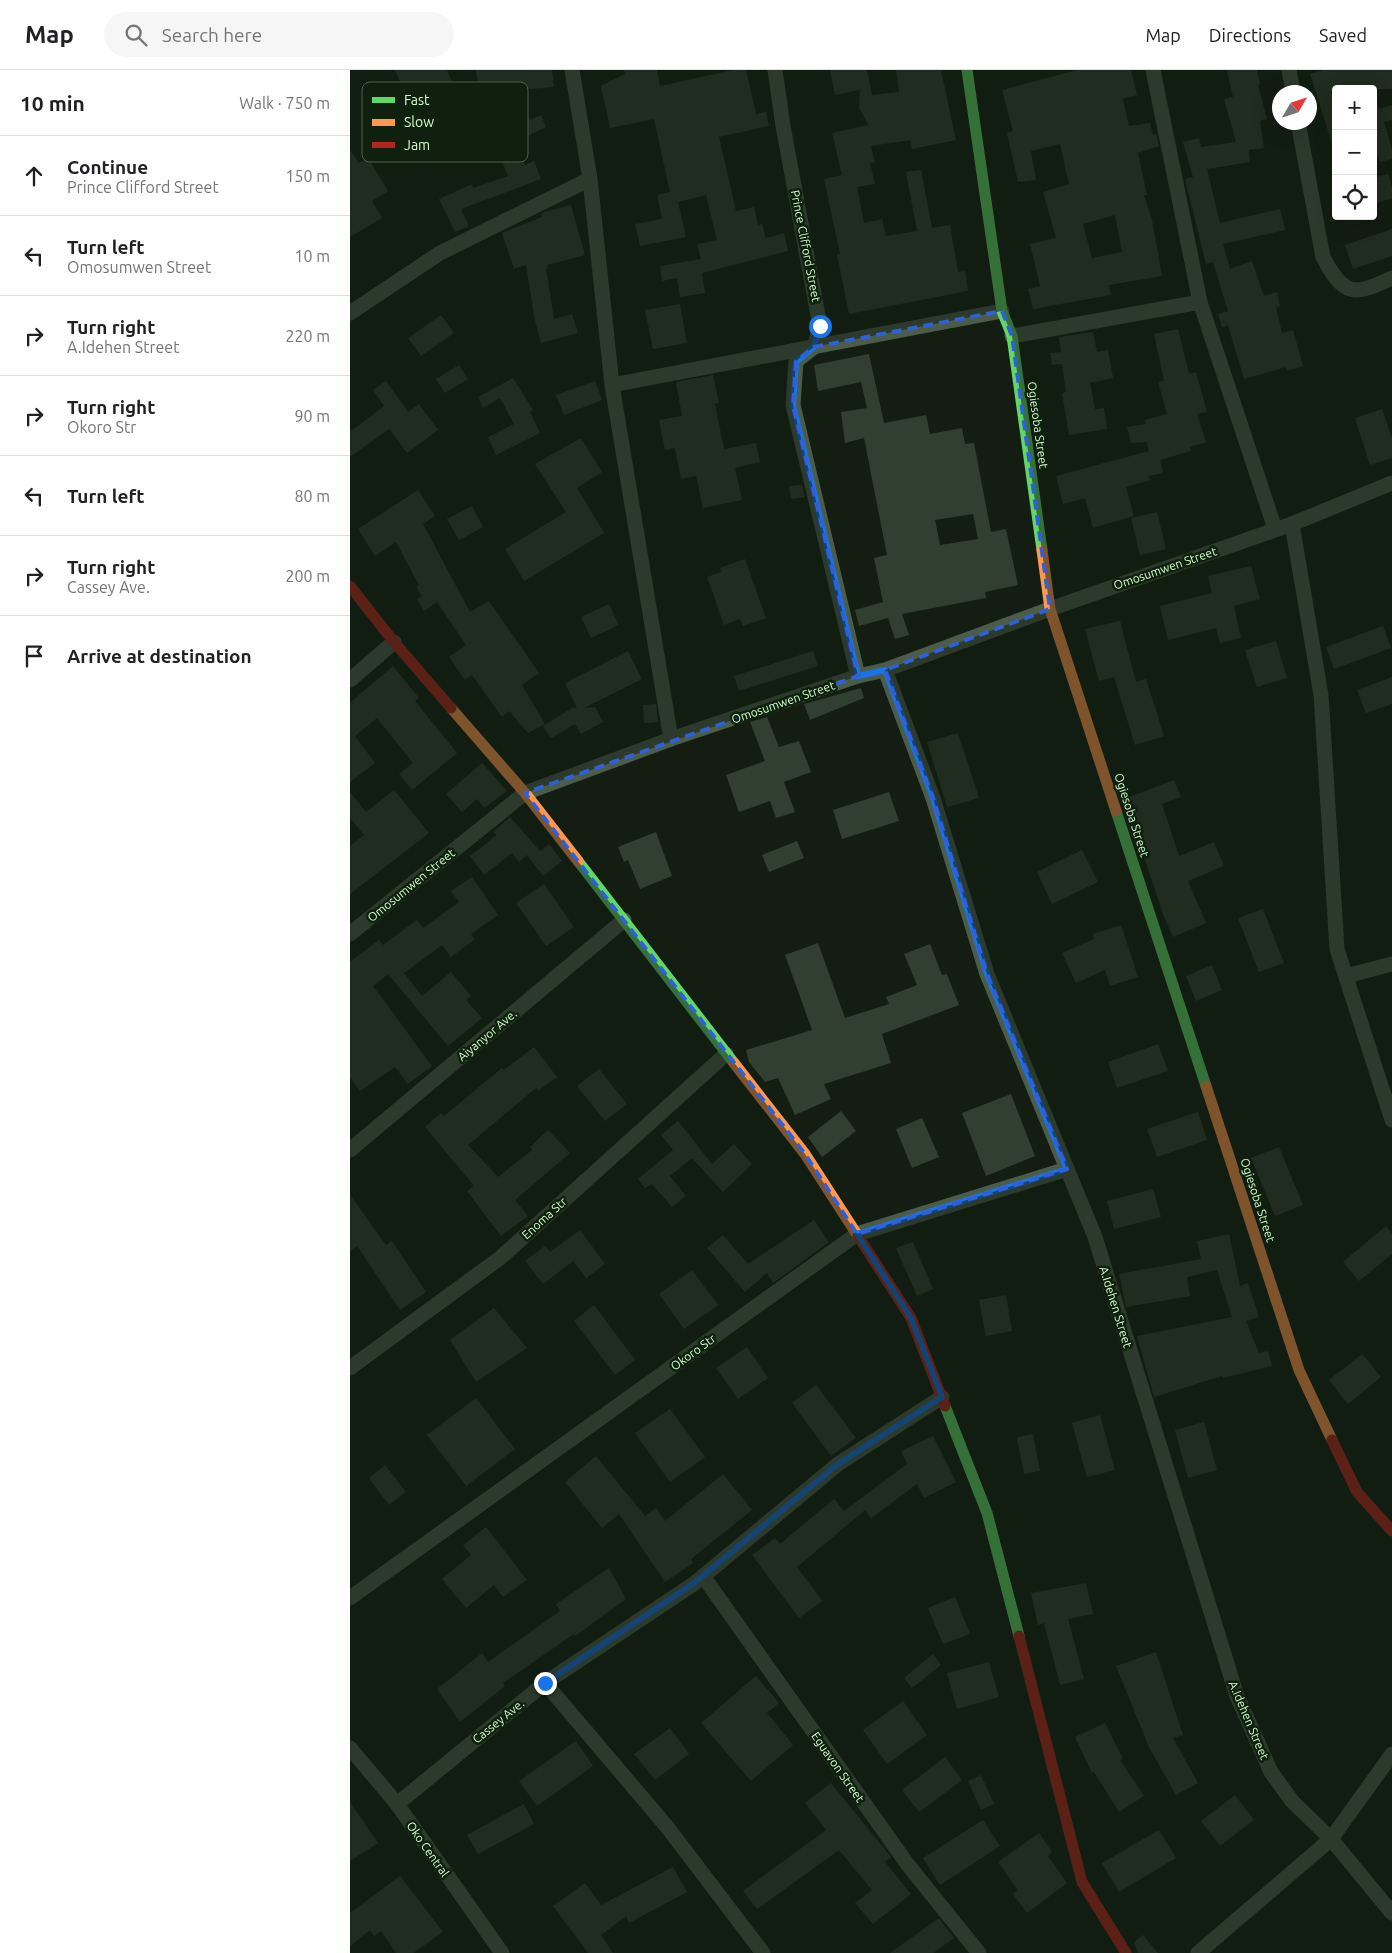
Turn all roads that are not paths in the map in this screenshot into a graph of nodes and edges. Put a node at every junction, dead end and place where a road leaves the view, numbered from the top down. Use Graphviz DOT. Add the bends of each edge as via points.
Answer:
graph roads {
  1 [pos="572,70"];
  2 [pos="775,70"];
  3 [pos="968,70"];
  4 [pos="1153,70"];
  5 [pos="1289,70"];
  6 [pos="1292,85"];
  7 [pos="1299,130"];
  8 [pos="590,178"];
  9 [pos="1392,278"];
  10 [pos="1200,302"];
  11 [pos="1002,311"];
  12 [pos="350,313"];
  13 [pos="1012,336"];
  14 [pos="814,347"];
  15 [pos="612,385"];
  16 [pos="1392,483"];
  17 [pos="1292,524"];
  18 [pos="1275,530"];
  19 [pos="350,586"];
  20 [pos="1050,609"];
  21 [pos="394,642"];
  22 [pos="885,670"];
  23 [pos="858,676"];
  24 [pos="350,680"];
  25 [pos="671,740"];
  26 [pos="526,793"];
  27 [pos="624,920"];
  28 [pos="350,934"];
  29 [pos="1392,964"];
  30 [pos="1346,976"];
  31 [pos="726,1054"];
  32 [pos="1392,1120"];
  33 [pos="350,1150"];
  34 [pos="1067,1169"];
  35 [pos="857,1234"];
  36 [pos="350,1368"];
  37 [pos="942,1397"];
  38 [pos="1392,1531"];
  39 [pos="703,1576"];
  40 [pos="350,1598"];
  41 [pos="545,1683"];
  42 [pos="350,1748"];
  43 [pos="1392,1754"];
  44 [pos="397,1804"];
  45 [pos="1331,1839"];
  46 [pos="1392,1914"];
  47 [pos="502,1953"];
  48 [pos="763,1953"];
  49 [pos="979,1953"];
  50 [pos="1126,1953"];
  51 [pos="1198,1953"];
  1 -- 8 [label="street"];
  2 -- 14 [label="street, Prince Clifford Street" via="820,326"];
  3 -- 11 [label="street, Ogiesoba Street"];
  4 -- 10 [label="street"];
  5 -- 6 [label="street"];
  7 -- 9 [label="street" via="1323,257 1334,277 1347,288 1364,291"];
  8 -- 12 [label="street" via="440,253"];
  8 -- 15 [label="street"];
  10 -- 13 [label="street"];
  10 -- 18 [label="street"];
  11 -- 13 [label="street, Ogiesoba Street"];
  11 -- 14 [label="street"];
  13 -- 20 [label="street, Ogiesoba Street"];
  14 -- 15 [label="street"];
  14 -- 23 [label="street" via="796,362 793,405"];
  15 -- 25 [label="street"];
  16 -- 17 [label="street, Omosumwen Street"];
  17 -- 18 [label="street, Omosumwen Street"];
  17 -- 30 [label="street" via="1320,695 1337,949"];
  18 -- 20 [label="street, Omosumwen Street"];
  19 -- 21 [label="street"];
  20 -- 22 [label="street, Omosumwen Street"];
  20 -- 38 [label="street, Ogiesoba Street" via="1299,1370 1357,1492"];
  21 -- 24 [label="street"];
  21 -- 26 [label="street"];
  22 -- 23 [label="street, Omosumwen Street"];
  22 -- 34 [label="street, A.Idehen Street" via="933,798 987,974"];
  23 -- 25 [label="street, Omosumwen Street"];
  25 -- 26 [label="street, Omosumwen Street"];
  26 -- 27 [label="street"];
  26 -- 28 [label="street, Omosumwen Street"];
  27 -- 31 [label="street"];
  27 -- 33 [label="street, Aiyanyor Ave."];
  29 -- 30 [label="street"];
  30 -- 32 [label="street"];
  31 -- 35 [label="street" via="805,1154"];
  31 -- 36 [label="street, Enoma Str" via="500,1258"];
  34 -- 35 [label="street, Okoro Str"];
  34 -- 45 [label="street, A.Idehen Street" via="1095,1237 1237,1696 1271,1772 1292,1801"];
  35 -- 37 [label="street" via="911,1318"];
  35 -- 40 [label="street, Okoro Str"];
  37 -- 39 [label="street, Cassey Ave." via="838,1464"];
  37 -- 50 [label="street" via="986,1513 1082,1882"];
  39 -- 41 [label="street, Cassey Ave."];
  39 -- 49 [label="street, Eguavon Street" via="908,1865"];
  41 -- 44 [label="street, Cassey Ave."];
  41 -- 48 [label="street" via="668,1828"];
  42 -- 44 [label="street, Oko Central"];
  43 -- 45 [label="street"];
  44 -- 47 [label="street, Oko Central"];
  45 -- 46 [label="street, A.Idehen Street"];
  45 -- 51 [label="street"];
}
